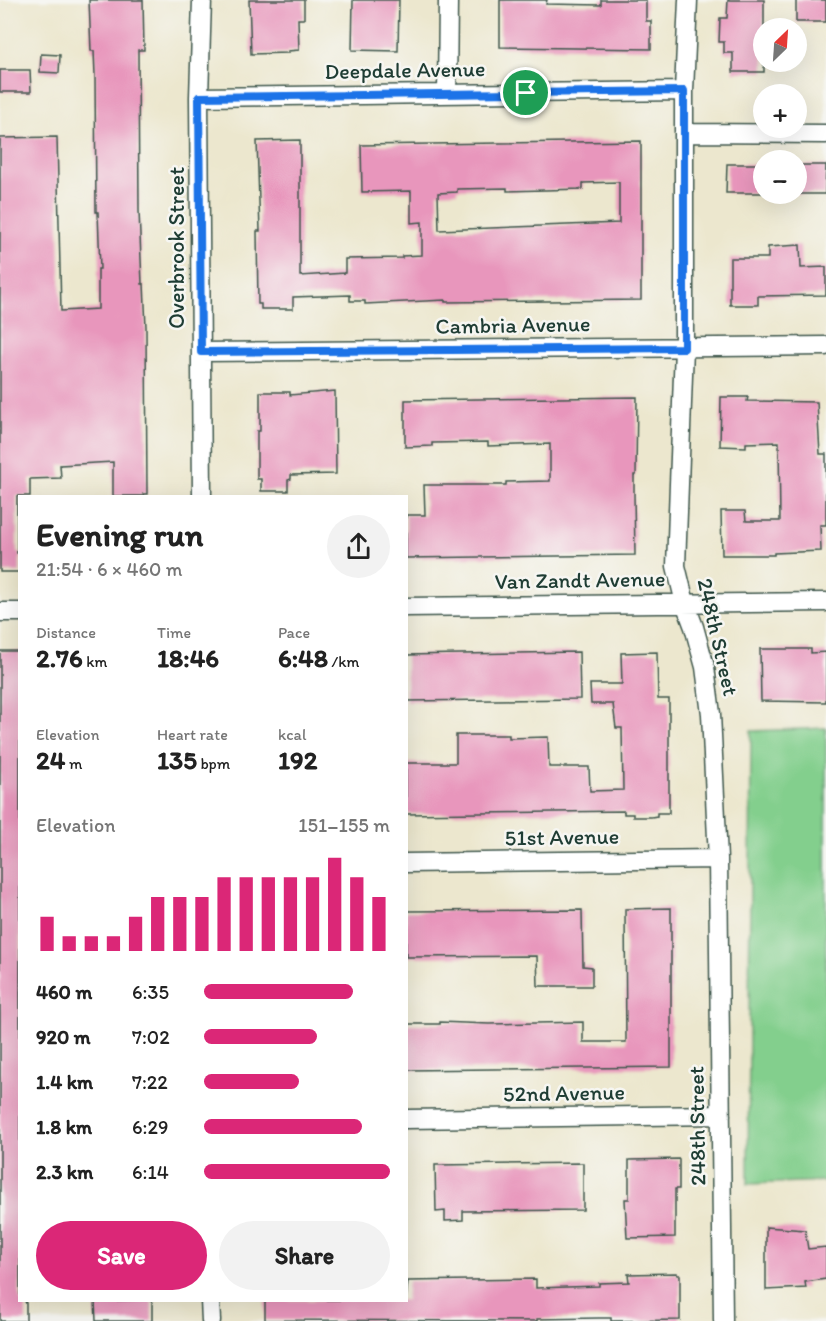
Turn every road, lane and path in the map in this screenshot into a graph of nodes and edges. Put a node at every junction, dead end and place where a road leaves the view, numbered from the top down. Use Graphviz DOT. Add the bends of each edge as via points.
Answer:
graph roads {
  1 [pos="202,0"];
  2 [pos="448,0"];
  3 [pos="688,0"];
  4 [pos="684,91"];
  5 [pos="447,94"];
  6 [pos="199,97"];
  7 [pos="685,133"];
  8 [pos="826,134"];
  9 [pos="826,346"];
  10 [pos="684,348"];
  11 [pos="201,352"];
  12 [pos="202,495"];
  13 [pos="826,602"];
  14 [pos="685,603"];
  15 [pos="408,607"];
  16 [pos="0,612"];
  17 [pos="18,612"];
  18 [pos="718,859"];
  19 [pos="408,863"];
  20 [pos="721,1115"];
  21 [pos="408,1119"];
  22 [pos="210,1302"];
  23 [pos="211,1321"];
  24 [pos="723,1321"];
  1 -- 6 [label="street, Overbrook Street"];
  2 -- 5 [label="street"];
  3 -- 4 [label="street, 248th Street"];
  4 -- 5 [label="street, Deepdale Avenue"];
  4 -- 7 [label="street, 248th Street"];
  5 -- 6 [label="street, Deepdale Avenue"];
  6 -- 11 [label="street, Overbrook Street"];
  7 -- 8 [label="street"];
  7 -- 10 [label="street, 248th Street"];
  9 -- 10 [label="street, Cambria Avenue"];
  10 -- 11 [label="street, Cambria Avenue"];
  10 -- 14 [label="street, 248th Street" via="676,566"];
  11 -- 12 [label="street, Overbrook Street"];
  13 -- 14 [label="street, Van Zandt Avenue"];
  14 -- 15 [label="street, Van Zandt Avenue"];
  14 -- 18 [label="street, 248th Street" via="705,667"];
  16 -- 17 [label="street"];
  18 -- 19 [label="street, 51st Avenue"];
  18 -- 20 [label="street, 248th Street"];
  20 -- 21 [label="street, 52nd Avenue"];
  20 -- 24 [label="street, 248th Street"];
  22 -- 23 [label="street"];
}
